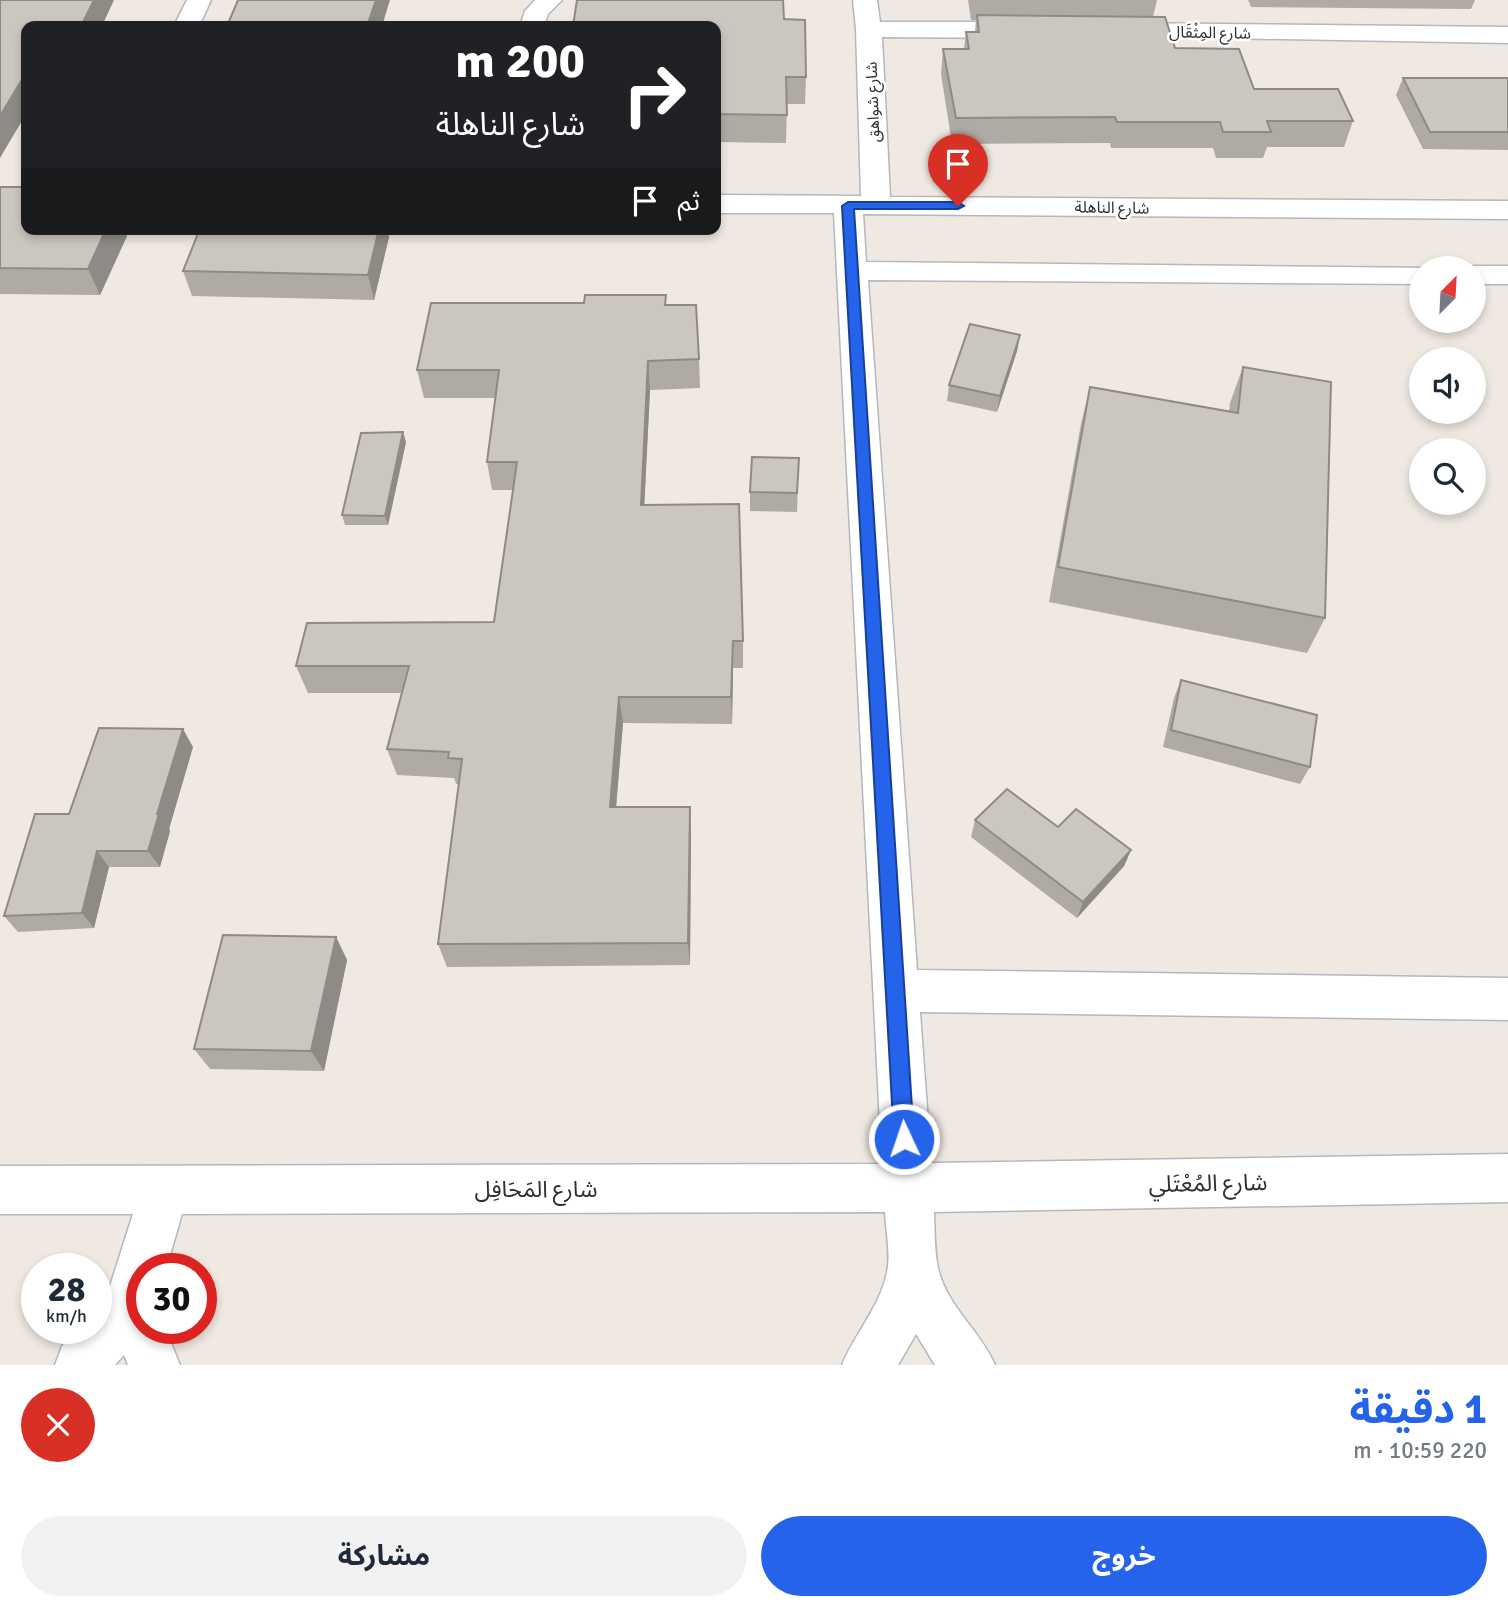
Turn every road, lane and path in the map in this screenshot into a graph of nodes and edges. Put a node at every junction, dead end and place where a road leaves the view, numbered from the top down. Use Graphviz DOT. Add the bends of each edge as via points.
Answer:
graph roads {
  1 [pos="200,0"];
  2 [pos="550,0"];
  3 [pos="866,0"];
  4 [pos="190,21"];
  5 [pos="534,21"];
  6 [pos="869,29"];
  7 [pos="1050,31"];
  8 [pos="1091,31"];
  9 [pos="1508,35"];
  10 [pos="721,204"];
  11 [pos="862,205"];
  12 [pos="1508,211"];
  13 [pos="852,271"];
  14 [pos="1409,275"];
  15 [pos="895,991"];
  16 [pos="1508,999"];
  17 [pos="1508,1178"];
  18 [pos="907,1188"];
  19 [pos="165,1189"];
  20 [pos="0,1190"];
  21 [pos="145,1253"];
  22 [pos="913,1271"];
  23 [pos="126,1307"];
  24 [pos="146,1344"];
  25 [pos="81,1365"];
  26 [pos="155,1365"];
  27 [pos="868,1365"];
  28 [pos="968,1365"];
  1 -- 4 [label="street"];
  2 -- 5 [label="street" via="537,11"];
  3 -- 6 [label="street, شارع شواهق"];
  6 -- 7 [label="street"];
  6 -- 11 [label="street, شارع شواهق"];
  8 -- 9 [label="street, شارع المِثْقَال"];
  10 -- 11 [label="street, شارع الناهلة"];
  11 -- 12 [label="street, شارع الناهلة"];
  11 -- 13 [label="street, شارع شواهق"];
  13 -- 14 [label="street"];
  13 -- 15 [label="street, شارع شواهق"];
  15 -- 16 [label="street"];
  15 -- 18 [label="street, شارع شواهق"];
  17 -- 18 [label="street, شارع المُعْتَلي"];
  18 -- 19 [label="street, شارع المَحَافِل"];
  18 -- 22 [label="street, شارع شواهق"];
  19 -- 20 [label="street, شارع المَحَافِل"];
  19 -- 21 [label="street"];
  22 -- 27 [label="street" via="894,1324"];
  22 -- 28 [label="street" via="938,1326"];
  23 -- 25 [label="street"];
  24 -- 26 [label="street"];
}
